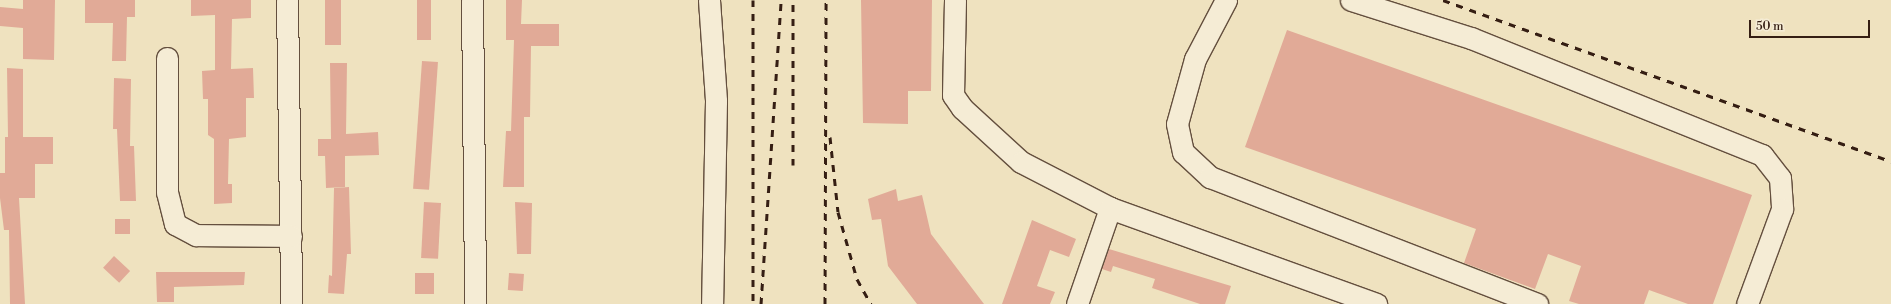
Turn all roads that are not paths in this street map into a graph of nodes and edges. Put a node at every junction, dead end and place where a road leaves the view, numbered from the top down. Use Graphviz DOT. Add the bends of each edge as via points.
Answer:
graph roads {
  1 [pos="287,0"];
  2 [pos="472,0"];
  3 [pos="709,0"];
  4 [pos="955,0"];
  5 [pos="1226,0"];
  6 [pos="1351,0"];
  7 [pos="167,58"];
  8 [pos="1110,208"];
  9 [pos="291,236"];
  10 [pos="291,304"];
  11 [pos="475,304"];
  12 [pos="712,304"];
  13 [pos="1077,304"];
  14 [pos="1376,304"];
  15 [pos="1537,304"];
  16 [pos="1747,304"];
  1 -- 9 [label="street"];
  2 -- 11 [label="street"];
  3 -- 12 [label="street" via="716,101"];
  4 -- 8 [label="street" via="955,99 1021,162"];
  5 -- 15 [label="street" via="1195,59 1177,124 1183,152 1210,177"];
  6 -- 16 [label="street" via="1471,38 1762,154 1780,178 1782,209"];
  7 -- 9 [label="street" via="167,192 175,224 196,235"];
  8 -- 13 [label="street"];
  8 -- 14 [label="street"];
  9 -- 10 [label="street"];
}
